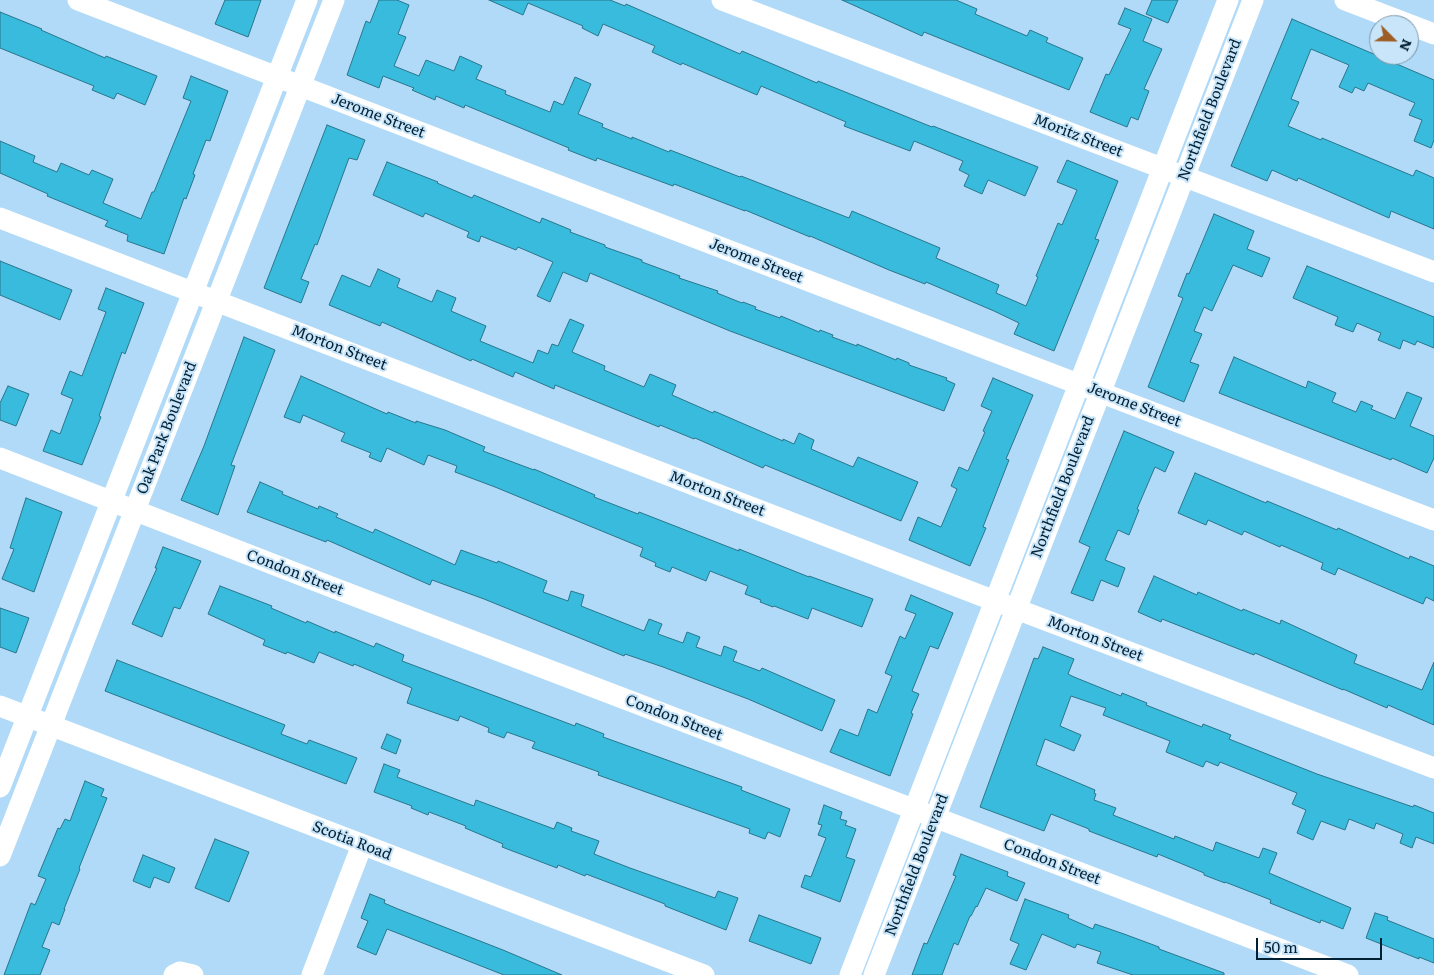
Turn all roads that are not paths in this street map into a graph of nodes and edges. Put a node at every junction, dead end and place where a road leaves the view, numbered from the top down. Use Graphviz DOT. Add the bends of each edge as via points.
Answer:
graph roads {
  1 [pos="78,0"];
  2 [pos="307,0"];
  3 [pos="334,0"];
  4 [pos="722,0"];
  5 [pos="1228,0"];
  6 [pos="1253,0"];
  7 [pos="1345,0"];
  8 [pos="1434,34"];
  9 [pos="277,77"];
  10 [pos="300,86"];
  11 [pos="1163,168"];
  12 [pos="1184,176"];
  13 [pos="0,218"];
  14 [pos="1434,272"];
  15 [pos="194,292"];
  16 [pos="217,302"];
  17 [pos="1079,385"];
  18 [pos="1100,393"];
  19 [pos="0,458"];
  20 [pos="112,502"];
  21 [pos="134,510"];
  22 [pos="1434,520"];
  23 [pos="994,601"];
  24 [pos="1016,609"];
  25 [pos="0,706"];
  26 [pos="28,716"];
  27 [pos="51,725"];
  28 [pos="1434,768"];
  29 [pos="0,787"];
  30 [pos="914,809"];
  31 [pos="936,817"];
  32 [pos="362,845"];
  33 [pos="0,856"];
  34 [pos="174,975"];
  35 [pos="193,975"];
  36 [pos="312,975"];
  37 [pos="704,975"];
  38 [pos="850,975"];
  39 [pos="874,975"];
  40 [pos="1348,975"];
  1 -- 9 [label="street, Jerome Street"];
  2 -- 9 [label="street, Oak Park Boulevard"];
  3 -- 10 [label="street, Oak Park Boulevard"];
  4 -- 11 [label="street, Moritz Street"];
  5 -- 11 [label="street, Northfield Boulevard"];
  6 -- 12 [label="street, Northfield Boulevard"];
  7 -- 8 [label="street"];
  9 -- 10 [label="street, Jerome Street"];
  9 -- 15 [label="street, Oak Park Boulevard"];
  10 -- 16 [label="street, Oak Park Boulevard"];
  10 -- 17 [label="street, Jerome Street"];
  11 -- 12 [label="street, Moritz Street"];
  11 -- 17 [label="street, Northfield Boulevard"];
  12 -- 14 [label="street, Moritz Street"];
  12 -- 18 [label="street, Northfield Boulevard"];
  13 -- 15 [label="street, Morton Street"];
  15 -- 16 [label="street, Morton Street"];
  15 -- 20 [label="street, Oak Park Boulevard"];
  16 -- 21 [label="street, Oak Park Boulevard"];
  16 -- 23 [label="street, Morton Street"];
  17 -- 18 [label="street, Jerome Street"];
  17 -- 23 [label="street, Northfield Boulevard"];
  18 -- 22 [label="street, Jerome Street"];
  18 -- 24 [label="street, Northfield Boulevard"];
  19 -- 20 [label="street, Condon Street"];
  20 -- 21 [label="street, Condon Street"];
  20 -- 26 [label="street, Oak Park Boulevard"];
  21 -- 27 [label="street, Oak Park Boulevard"];
  21 -- 30 [label="street, Condon Street"];
  23 -- 24 [label="street, Morton Street"];
  23 -- 30 [label="street, Northfield Boulevard"];
  24 -- 28 [label="street, Morton Street"];
  24 -- 31 [label="street, Northfield Boulevard"];
  25 -- 26 [label="street, Scotia Road"];
  26 -- 27 [label="street, Scotia Road"];
  26 -- 29 [label="street, Oak Park Boulevard"];
  27 -- 32 [label="street, Scotia Road"];
  27 -- 33 [label="street, Oak Park Boulevard"];
  30 -- 31 [label="street, Condon Street"];
  30 -- 38 [label="street, Northfield Boulevard"];
  31 -- 39 [label="street, Northfield Boulevard"];
  31 -- 40 [label="street, Condon Street"];
  32 -- 36 [label="street"];
  32 -- 37 [label="street, Scotia Road"];
  34 -- 35 [label="street" via="180,972"];
}
